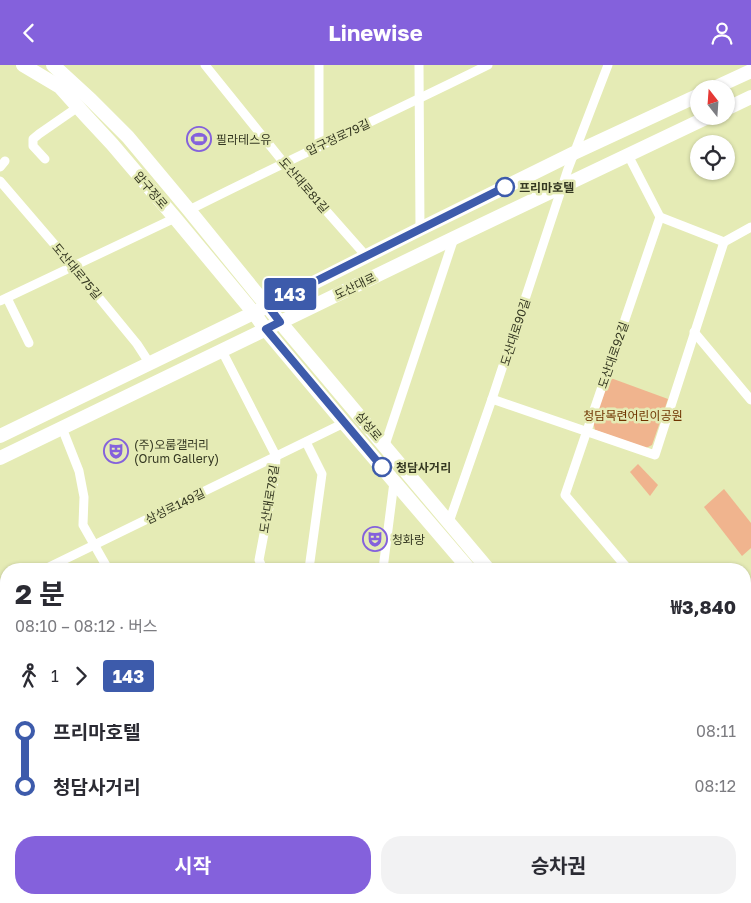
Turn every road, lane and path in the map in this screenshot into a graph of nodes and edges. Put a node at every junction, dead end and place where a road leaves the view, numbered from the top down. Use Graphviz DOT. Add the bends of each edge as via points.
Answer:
graph roads {
  1 [pos="23,65"];
  2 [pos="55,65"];
  3 [pos="319,65"];
  4 [pos="419,65"];
  5 [pos="488,65"];
  6 [pos="608,65"];
  7 [pos="208,66"];
  8 [pos="751,71"];
  9 [pos="732,80"];
  10 [pos="751,97"];
  11 [pos="419,99"];
  12 [pos="690,99"];
  13 [pos="735,105"];
  14 [pos="78,107"];
  15 [pos="691,125"];
  16 [pos="319,147"];
  17 [pos="574,153"];
  18 [pos="628,155"];
  19 [pos="45,159"];
  20 [pos="284,163"];
  21 [pos="0,181"];
  22 [pos="564,186"];
  23 [pos="189,210"];
  24 [pos="660,217"];
  25 [pos="175,218"];
  26 [pos="751,227"];
  27 [pos="420,229"];
  28 [pos="454,238"];
  29 [pos="724,242"];
  30 [pos="367,257"];
  31 [pos="73,266"];
  32 [pos="3,300"];
  33 [pos="268,306"];
  34 [pos="254,313"];
  35 [pos="280,322"];
  36 [pos="266,329"];
  37 [pos="694,332"];
  38 [pos="29,343"];
  39 [pos="222,351"];
  40 [pos="150,363"];
  41 [pos="492,399"];
  42 [pos="751,400"];
  43 [pos="344,423"];
  44 [pos="62,428"];
  45 [pos="587,431"];
  46 [pos="0,436"];
  47 [pos="306,442"];
  48 [pos="385,445"];
  49 [pos="276,456"];
  50 [pos="0,458"];
  51 [pos="394,482"];
  52 [pos="449,522"];
  53 [pos="95,545"];
  54 [pos="57,563"];
  55 [pos="105,563"];
  56 [pos="260,563"];
  57 [pos="310,563"];
  58 [pos="384,563"];
  59 [pos="460,563"];
  60 [pos="483,563"];
  61 [pos="623,563"];
  1 -- 14 [label="main road, 압구정로" via="60,87"];
  2 -- 23 [label="main road, 압구정로" via="128,137"];
  3 -- 16 [label="street"];
  4 -- 11 [label="street"];
  5 -- 11 [label="street, 압구정로79길"];
  6 -- 17 [label="street, 도산대로90길"];
  7 -- 20 [label="street, 도산대로81길"];
  8 -- 9 [label="main road"];
  10 -- 13 [label="main road"];
  11 -- 16 [label="street, 압구정로79길"];
  11 -- 27 [label="street"];
  12 -- 17 [label="main road, 도산대로"];
  14 -- 19 [label="street" via="33,139 33,146"];
  14 -- 25 [label="main road, 압구정로"];
  15 -- 18 [label="main road, 도산대로"];
  16 -- 20 [label="street, 압구정로79길"];
  17 -- 22 [label="street, 도산대로90길"];
  17 -- 27 [label="main road, 도산대로"];
  18 -- 22 [label="main road, 도산대로"];
  18 -- 24 [label="street"];
  20 -- 23 [label="street, 압구정로79길"];
  20 -- 30 [label="street, 도산대로81길"];
  21 -- 31 [label="street, 도산대로75길"];
  22 -- 28 [label="main road, 도산대로"];
  22 -- 41 [label="street, 도산대로90길"];
  23 -- 33 [label="main road, 압구정로"];
  24 -- 29 [label="street"];
  24 -- 45 [label="street, 도산대로92길"];
  25 -- 31 [label="street"];
  25 -- 34 [label="main road, 압구정로"];
  26 -- 29 [label="street"];
  27 -- 30 [label="main road, 도산대로"];
  28 -- 35 [label="main road, 도산대로"];
  28 -- 48 [label="street"];
  29 -- 37 [label="street"];
  30 -- 33 [label="main road, 도산대로"];
  31 -- 32 [label="street"];
  31 -- 40 [label="street, 도산대로75길"];
  32 -- 38 [label="street"];
  33 -- 34 [label="main road, 도산대로"];
  33 -- 35 [label="main road, 삼성로"];
  34 -- 36 [label="main road, 압구정로"];
  34 -- 40 [label="main road, 도산대로"];
  35 -- 36 [label="main road, 도산대로"];
  35 -- 48 [label="main road, 삼성로"];
  36 -- 39 [label="main road, 도산대로"];
  36 -- 43 [label="main road, 삼성로"];
  37 -- 42 [label="street"];
  37 -- 45 [label="street" via="655,455"];
  39 -- 44 [label="main road, 도산대로"];
  39 -- 49 [label="street, 도산대로78길"];
  40 -- 46 [label="main road, 도산대로"];
  41 -- 45 [label="street"];
  41 -- 52 [label="street, 도산대로90길"];
  43 -- 47 [label="street, 삼성로149길"];
  43 -- 51 [label="main road, 삼성로"];
  44 -- 50 [label="main road, 도산대로"];
  44 -- 53 [label="street" via="79,471 84,497 83,525"];
  45 -- 61 [label="street, 도산대로92길" via="565,495"];
  47 -- 49 [label="street, 삼성로149길"];
  47 -- 57 [label="street" via="322,474"];
  48 -- 52 [label="main road, 삼성로"];
  49 -- 53 [label="street, 삼성로149길"];
  49 -- 56 [label="street, 도산대로78길"];
  51 -- 58 [label="street"];
  51 -- 59 [label="main road, 삼성로"];
  52 -- 60 [label="main road, 삼성로"];
  53 -- 54 [label="street, 삼성로149길"];
  53 -- 55 [label="street"];
}
